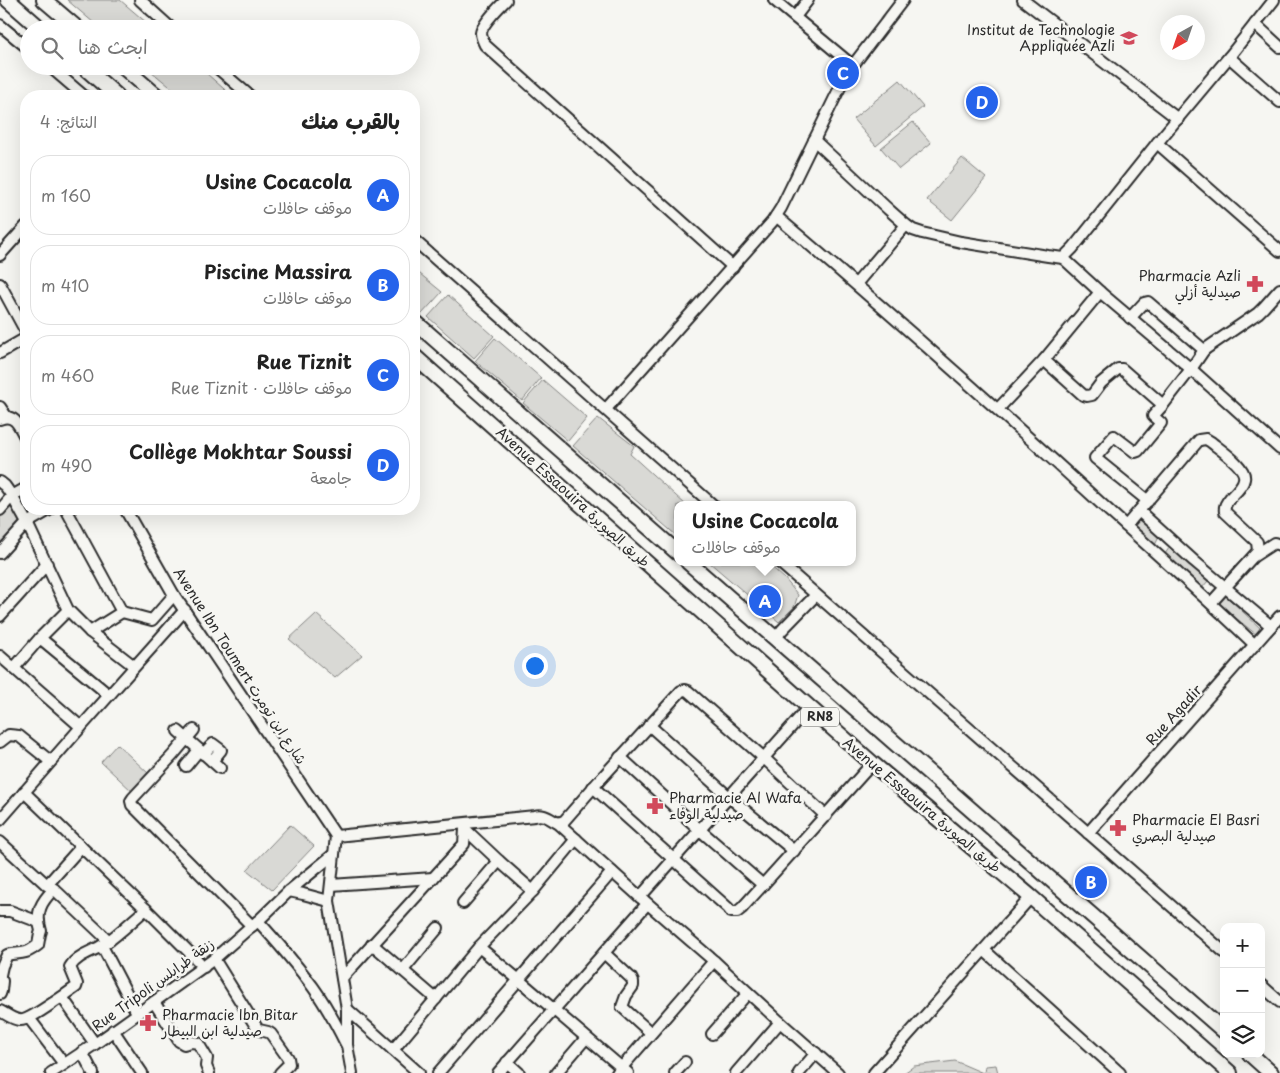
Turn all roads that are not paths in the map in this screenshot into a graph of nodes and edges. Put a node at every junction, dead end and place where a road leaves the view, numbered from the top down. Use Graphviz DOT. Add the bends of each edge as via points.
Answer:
graph roads {
  1 [pos="8,0"];
  2 [pos="44,0"];
  3 [pos="140,0"];
  4 [pos="506,0"];
  5 [pos="774,0"];
  6 [pos="808,0"];
  7 [pos="903,0"];
  8 [pos="1023,0"];
  9 [pos="1274,0"];
  10 [pos="795,17"];
  11 [pos="30,20"];
  12 [pos="67,20"];
  13 [pos="162,20"];
  14 [pos="1255,24"];
  15 [pos="0,26"];
  16 [pos="20,43"];
  17 [pos="1280,47"];
  18 [pos="1229,57"];
  19 [pos="852,65"];
  20 [pos="58,75"];
  21 [pos="93,75"];
  22 [pos="132,75"];
  23 [pos="226,75"];
  24 [pos="74,90"];
  25 [pos="110,90"];
  26 [pos="150,90"];
  27 [pos="243,90"];
  28 [pos="1280,102"];
  29 [pos="1178,119"];
  30 [pos="814,140"];
  31 [pos="1157,143"];
  32 [pos="776,216"];
  33 [pos="906,225"];
  34 [pos="20,233"];
  35 [pos="420,245"];
  36 [pos="1280,251"];
  37 [pos="0,255"];
  38 [pos="1063,258"];
  39 [pos="733,267"];
  40 [pos="0,284"];
  41 [pos="856,284"];
  42 [pos="1280,289"];
  43 [pos="1100,292"];
  44 [pos="1130,318"];
  45 [pos="20,321"];
  46 [pos="420,326"];
  47 [pos="20,341"];
  48 [pos="1204,350"];
  49 [pos="0,353"];
  50 [pos="1044,360"];
  51 [pos="420,361"];
  52 [pos="1191,369"];
  53 [pos="1163,405"];
  54 [pos="0,407"];
  55 [pos="606,409"];
  56 [pos="998,409"];
  57 [pos="3,418"];
  58 [pos="20,430"];
  59 [pos="1280,449"];
  60 [pos="0,482"];
  61 [pos="20,491"];
  62 [pos="12,496"];
  63 [pos="709,501"];
  64 [pos="1148,501"];
  65 [pos="0,510"];
  66 [pos="20,510"];
  67 [pos="1139,511"];
  68 [pos="23,515"];
  69 [pos="40,515"];
  70 [pos="69,515"];
  71 [pos="128,515"];
  72 [pos="27,523"];
  73 [pos="1126,526"];
  74 [pos="1280,545"];
  75 [pos="674,549"];
  76 [pos="0,553"];
  77 [pos="1253,557"];
  78 [pos="47,564"];
  79 [pos="693,566"];
  80 [pos="783,566"];
  81 [pos="1226,587"];
  82 [pos="174,595"];
  83 [pos="816,595"];
  84 [pos="1211,603"];
  85 [pos="68,610"];
  86 [pos="185,610"];
  87 [pos="122,612"];
  88 [pos="0,616"];
  89 [pos="1280,616"];
  90 [pos="1271,626"];
  91 [pos="90,632"];
  92 [pos="40,638"];
  93 [pos="775,639"];
  94 [pos="1255,644"];
  95 [pos="1,659"];
  96 [pos="134,666"];
  97 [pos="14,668"];
  98 [pos="110,695"];
  99 [pos="809,707"];
  100 [pos="649,725"];
  101 [pos="81,726"];
  102 [pos="194,730"];
  103 [pos="178,731"];
  104 [pos="187,739"];
  105 [pos="0,742"];
  106 [pos="201,752"];
  107 [pos="620,756"];
  108 [pos="764,758"];
  109 [pos="50,761"];
  110 [pos="873,764"];
  111 [pos="186,766"];
  112 [pos="220,768"];
  113 [pos="593,788"];
  114 [pos="24,792"];
  115 [pos="729,797"];
  116 [pos="826,816"];
  117 [pos="0,820"];
  118 [pos="558,823"];
  119 [pos="465,826"];
  120 [pos="700,830"];
  121 [pos="1088,833"];
  122 [pos="336,836"];
  123 [pos="576,839"];
  124 [pos="0,842"];
  125 [pos="81,846"];
  126 [pos="794,851"];
  127 [pos="334,854"];
  128 [pos="673,860"];
  129 [pos="498,861"];
  130 [pos="612,872"];
  131 [pos="433,878"];
  132 [pos="331,885"];
  133 [pos="763,885"];
  134 [pos="50,887"];
  135 [pos="533,890"];
  136 [pos="289,891"];
  137 [pos="1030,897"];
  138 [pos="329,901"];
  139 [pos="644,901"];
  140 [pos="463,903"];
  141 [pos="146,909"];
  142 [pos="0,911"];
  143 [pos="39,922"];
  144 [pos="255,923"];
  145 [pos="438,928"];
  146 [pos="105,943"];
  147 [pos="372,944"];
  148 [pos="480,947"];
  149 [pos="1220,948"];
  150 [pos="984,950"];
  151 [pos="604,953"];
  152 [pos="214,959"];
  153 [pos="714,961"];
  154 [pos="204,967"];
  155 [pos="403,970"];
  156 [pos="0,976"];
  157 [pos="342,978"];
  158 [pos="519,980"];
  159 [pos="1265,989"];
  160 [pos="748,993"];
  161 [pos="0,994"];
  162 [pos="62,997"];
  163 [pos="436,999"];
  164 [pos="154,1002"];
  165 [pos="1280,1002"];
  166 [pos="554,1009"];
  167 [pos="347,1010"];
  168 [pos="0,1011"];
  169 [pos="137,1013"];
  170 [pos="29,1018"];
  171 [pos="780,1022"];
  172 [pos="1220,1028"];
  173 [pos="113,1030"];
  174 [pos="651,1033"];
  175 [pos="712,1034"];
  176 [pos="586,1038"];
  177 [pos="95,1044"];
  178 [pos="347,1045"];
  179 [pos="393,1050"];
  180 [pos="82,1052"];
  181 [pos="816,1053"];
  182 [pos="1255,1058"];
  183 [pos="507,1062"];
  184 [pos="686,1062"];
  185 [pos="64,1064"];
  186 [pos="623,1071"];
  187 [pos="51,1073"];
  188 [pos="93,1073"];
  189 [pos="142,1073"];
  190 [pos="209,1073"];
  191 [pos="280,1073"];
  192 [pos="352,1073"];
  193 [pos="419,1073"];
  194 [pos="438,1073"];
  195 [pos="498,1073"];
  196 [pos="519,1073"];
  197 [pos="556,1073"];
  198 [pos="675,1073"];
  199 [pos="736,1073"];
  200 [pos="799,1073"];
  201 [pos="838,1073"];
  202 [pos="874,1073"];
  203 [pos="1120,1073"];
  204 [pos="1230,1073"];
  205 [pos="1272,1073"];
  1 -- 11 [label="main road"];
  2 -- 12 [label="main road"];
  3 -- 13 [label="street"];
  4 -- 39 [label="street" via="482,30 485,45"];
  5 -- 10 [label="street"];
  6 -- 10 [label="street"];
  7 -- 19 [label="street"];
  8 -- 29 [label="street"];
  9 -- 14 [label="street"];
  10 -- 19 [label="street"];
  14 -- 17 [label="street"];
  14 -- 18 [label="street"];
  15 -- 16 [label="street"];
  18 -- 28 [label="street"];
  18 -- 29 [label="street"];
  19 -- 30 [label="street"];
  20 -- 24 [label="street"];
  21 -- 25 [label="main road"];
  22 -- 26 [label="main road"];
  23 -- 27 [label="street"];
  29 -- 31 [label="street"];
  30 -- 32 [label="street"];
  30 -- 33 [label="street"];
  31 -- 36 [label="street"];
  31 -- 38 [label="street"];
  32 -- 39 [label="street"];
  32 -- 41 [label="street"];
  33 -- 38 [label="street" via="922,233 960,242"];
  33 -- 41 [label="street"];
  34 -- 37 [label="street"];
  35 -- 55 [label="street"];
  38 -- 43 [label="street"];
  39 -- 55 [label="street"];
  40 -- 45 [label="street"];
  41 -- 56 [label="street"];
  42 -- 48 [label="street" via="1258,313"];
  43 -- 44 [label="street"];
  43 -- 50 [label="street"];
  44 -- 48 [label="street" via="1148,302"];
  44 -- 52 [label="street"];
  46 -- 75 [label="main road, Avenue Essaouira طريق الصويرة"];
  47 -- 49 [label="street"];
  48 -- 52 [label="street"];
  50 -- 53 [label="street" via="1087,396 1092,395 1118,368 1122,369"];
  50 -- 56 [label="street"];
  51 -- 99 [label="main road, Avenue Essaouira طريق الصويرة / RN8"];
  52 -- 53 [label="street"];
  52 -- 59 [label="street"];
  53 -- 64 [label="street" via="1153,416 1161,423 1138,451 1114,436 1096,458"];
  54 -- 57 [label="street"];
  55 -- 63 [label="street"];
  56 -- 73 [label="street"];
  57 -- 58 [label="street" via="14,419"];
  60 -- 62 [label="street"];
  61 -- 62 [label="street"];
  62 -- 65 [label="street"];
  62 -- 66 [label="street"];
  64 -- 67 [label="street"];
  64 -- 77 [label="street" via="1196,443 1206,439 1244,472 1243,483 1224,508 1257,542 1258,552"];
  67 -- 73 [label="street"];
  67 -- 81 [label="street"];
  68 -- 72 [label="street"];
  69 -- 72 [label="street"];
  70 -- 87 [label="street"];
  71 -- 82 [label="street, Avenue Ibn Toumert شارع ابن تومرت"];
  72 -- 76 [label="street"];
  72 -- 78 [label="street"];
  73 -- 84 [label="street"];
  74 -- 77 [label="street" via="1274,543"];
  77 -- 81 [label="street"];
  78 -- 85 [label="street"];
  78 -- 88 [label="street"];
  79 -- 93 [label="main road, Avenue Essaouira طريق الصويرة / RN8"];
  80 -- 83 [label="street"];
  81 -- 84 [label="street"];
  81 -- 90 [label="street"];
  82 -- 86 [label="street, Avenue Ibn Toumert شارع ابن تومرت"];
  82 -- 87 [label="street" via="152,620"];
  83 -- 93 [label="street"];
  83 -- 121 [label="street"];
  84 -- 94 [label="street"];
  85 -- 91 [label="street"];
  85 -- 92 [label="street"];
  86 -- 96 [label="street"];
  86 -- 122 [label="street, Avenue Ibn Toumert شارع ابن تومرت"];
  87 -- 91 [label="street"];
  89 -- 90 [label="street, Rue Agadir"];
  90 -- 94 [label="street, Rue Agadir"];
  91 -- 96 [label="street"];
  92 -- 97 [label="street"];
  92 -- 98 [label="street"];
  93 -- 172 [label="main road, Avenue Essaouira طريق الصويرة / RN8"];
  94 -- 121 [label="street, Rue Agadir"];
  95 -- 97 [label="street"];
  96 -- 98 [label="street"];
  97 -- 101 [label="street"];
  98 -- 101 [label="street"];
  99 -- 108 [label="street"];
  99 -- 110 [label="main road, Avenue Essaouira طريق الصويرة / RN8"];
  100 -- 107 [label="street"];
  100 -- 108 [label="street" via="681,691 688,690"];
  100 -- 115 [label="street"];
  101 -- 109 [label="street"];
  102 -- 104 [label="street"];
  103 -- 104 [label="street"];
  104 -- 106 [label="street"];
  104 -- 144 [label="street" via="133,798 132,805"];
  105 -- 109 [label="street" via="9,735 19,736"];
  106 -- 111 [label="street"];
  106 -- 112 [label="street"];
  107 -- 113 [label="street"];
  107 -- 120 [label="street"];
  108 -- 115 [label="street"];
  108 -- 116 [label="street"];
  109 -- 114 [label="street"];
  110 -- 116 [label="street"];
  110 -- 137 [label="main road, Avenue Essaouira طريق الصويرة / RN8"];
  113 -- 118 [label="street" via="564,821"];
  113 -- 128 [label="street"];
  114 -- 117 [label="street"];
  114 -- 125 [label="street"];
  115 -- 120 [label="street"];
  115 -- 126 [label="street"];
  116 -- 126 [label="street"];
  118 -- 119 [label="street" via="540,814"];
  118 -- 123 [label="street"];
  119 -- 122 [label="street"];
  119 -- 129 [label="street"];
  119 -- 131 [label="street" via="464,844"];
  120 -- 128 [label="street"];
  120 -- 133 [label="street"];
  121 -- 149 [label="street"];
  122 -- 127 [label="street"];
  123 -- 130 [label="street"];
  123 -- 135 [label="street"];
  124 -- 134 [label="street"];
  125 -- 134 [label="street"];
  125 -- 141 [label="street"];
  126 -- 133 [label="street"];
  127 -- 132 [label="street"];
  127 -- 136 [label="street, Rue Tripoli زنقة طرابلس"];
  128 -- 133 [label="street" via="734,913"];
  128 -- 139 [label="street"];
  129 -- 135 [label="street"];
  129 -- 140 [label="street"];
  130 -- 139 [label="street"];
  130 -- 158 [label="street"];
  131 -- 132 [label="street"];
  131 -- 147 [label="street"];
  132 -- 138 [label="street"];
  134 -- 143 [label="street" via="38,914"];
  134 -- 146 [label="street"];
  135 -- 148 [label="street"];
  136 -- 138 [label="street"];
  136 -- 144 [label="street, Rue Tripoli زنقة طرابلس"];
  137 -- 150 [label="street"];
  137 -- 204 [label="main road, Avenue Essaouira طريق الصويرة / RN8"];
  138 -- 157 [label="street"];
  139 -- 151 [label="street"];
  139 -- 153 [label="street"];
  141 -- 146 [label="street"];
  141 -- 154 [label="street"];
  142 -- 143 [label="street" via="10,911"];
  143 -- 156 [label="street" via="42,931 38,945 32,950 7,955"];
  144 -- 152 [label="street, Rue Tripoli زنقة طرابلس"];
  144 -- 178 [label="street" via="287,954 313,988"];
  145 -- 155 [label="street"];
  146 -- 162 [label="street" via="71,964 77,984"];
  146 -- 169 [label="street"];
  147 -- 155 [label="street"];
  147 -- 157 [label="street"];
  148 -- 158 [label="street"];
  148 -- 163 [label="street"];
  150 -- 202 [label="street"];
  150 -- 203 [label="street"];
  151 -- 166 [label="street"];
  151 -- 174 [label="street" via="633,982 622,1007"];
  152 -- 154 [label="street, Rue Tripoli زنقة طرابلس"];
  152 -- 191 [label="street" via="256,1028 271,1034 288,1058 289,1064"];
  153 -- 160 [label="street"];
  153 -- 174 [label="street"];
  154 -- 164 [label="street, Rue Tripoli زنقة طرابلس"];
  155 -- 163 [label="street"];
  156 -- 161 [label="street"];
  157 -- 167 [label="street"];
  158 -- 166 [label="street"];
  158 -- 194 [label="street"];
  159 -- 165 [label="street"];
  160 -- 171 [label="street"];
  160 -- 175 [label="street"];
  162 -- 170 [label="street"];
  162 -- 177 [label="street"];
  163 -- 179 [label="street"];
  164 -- 169 [label="street, Rue Tripoli زنقة طرابلس"];
  164 -- 190 [label="street" via="179,1041 198,1043 207,1058"];
  166 -- 176 [label="street"];
  166 -- 183 [label="street"];
  167 -- 178 [label="street"];
  167 -- 179 [label="street"];
  168 -- 170 [label="street" via="18,1020"];
  169 -- 173 [label="street, Rue Tripoli زنقة طرابلس"];
  170 -- 185 [label="street"];
  171 -- 181 [label="street"];
  171 -- 199 [label="street"];
  173 -- 177 [label="street, Rue Tripoli زنقة طرابلس"];
  173 -- 189 [label="street"];
  174 -- 186 [label="street"];
  176 -- 186 [label="street"];
  176 -- 197 [label="street"];
  177 -- 180 [label="street, Rue Tripoli زنقة طرابلس"];
  178 -- 192 [label="street"];
  179 -- 193 [label="street"];
  180 -- 185 [label="street, Rue Tripoli زنقة طرابلس"];
  180 -- 188 [label="street"];
  181 -- 200 [label="street"];
  181 -- 201 [label="street"];
  182 -- 205 [label="main road"];
  183 -- 195 [label="street"];
  183 -- 196 [label="street"];
  184 -- 198 [label="street"];
  185 -- 187 [label="street, Rue Tripoli زنقة طرابلس"];
}
